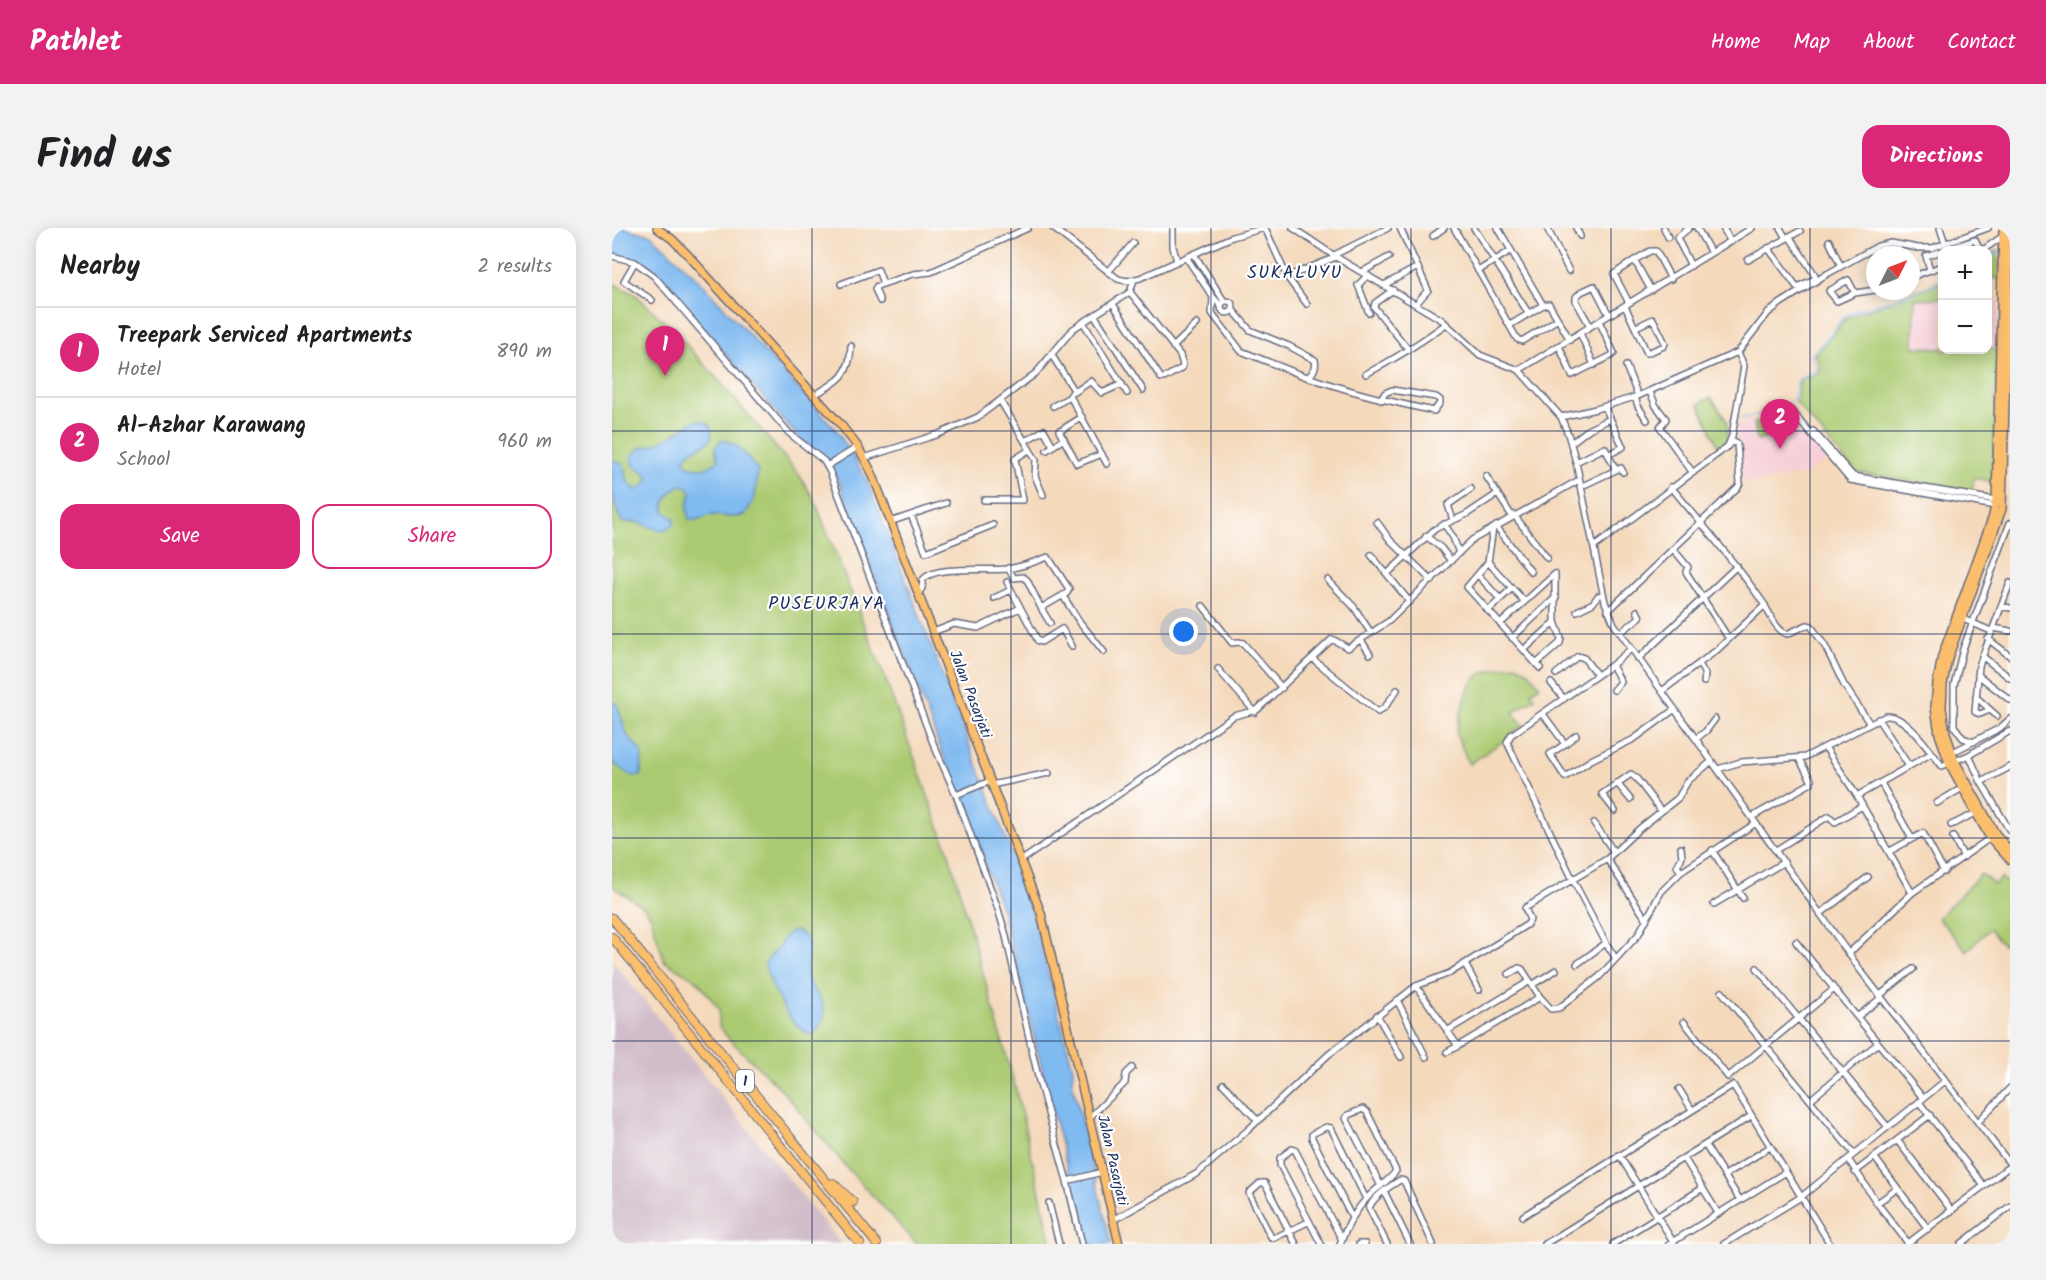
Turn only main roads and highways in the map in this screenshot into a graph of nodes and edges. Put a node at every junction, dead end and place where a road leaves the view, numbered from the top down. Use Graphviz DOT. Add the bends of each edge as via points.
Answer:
graph roads {
  1 [pos="657,228"];
  2 [pos="2010,228"];
  3 [pos="2003,232"];
  4 [pos="2006,243"];
  5 [pos="2006,260"];
  6 [pos="2009,271"];
  7 [pos="2009,290"];
  8 [pos="2008,333"];
  9 [pos="2008,399"];
  10 [pos="2007,456"];
  11 [pos="1998,503"];
  12 [pos="1968,595"];
  13 [pos="1949,754"];
  14 [pos="1952,762"];
  15 [pos="2010,851"];
  16 [pos="2010,860"];
  17 [pos="612,918"];
  18 [pos="612,937"];
  19 [pos="802,1152"];
  20 [pos="853,1202"];
  21 [pos="860,1244"];
  22 [pos="877,1244"];
  23 [pos="1119,1244"];
  1 -- 23 [label="main road, Jalan Pasarjati" via="688,255 814,395 864,458 1043,921 1098,1173"];
  2 -- 4 [label="main road"];
  3 -- 4 [label="main road"];
  4 -- 5 [label="main road"];
  5 -- 6 [label="main road"];
  5 -- 11 [label="main road"];
  6 -- 7 [label="main road"];
  7 -- 8 [label="main road"];
  8 -- 9 [label="main road"];
  9 -- 10 [label="main road"];
  10 -- 11 [label="main road"];
  11 -- 12 [label="main road"];
  12 -- 13 [label="main road" via="1943,684 1942,708"];
  12 -- 13 [label="main road" via="1942,656 1936,683 1939,734"];
  13 -- 14 [label="main road"];
  14 -- 15 [label="main road"];
  14 -- 16 [label="main road" via="1990,838"];
  17 -- 19 [label="highway, 1"];
  18 -- 21 [label="highway, 1"];
  19 -- 20 [label="highway"];
  19 -- 22 [label="highway, 1"];
}
